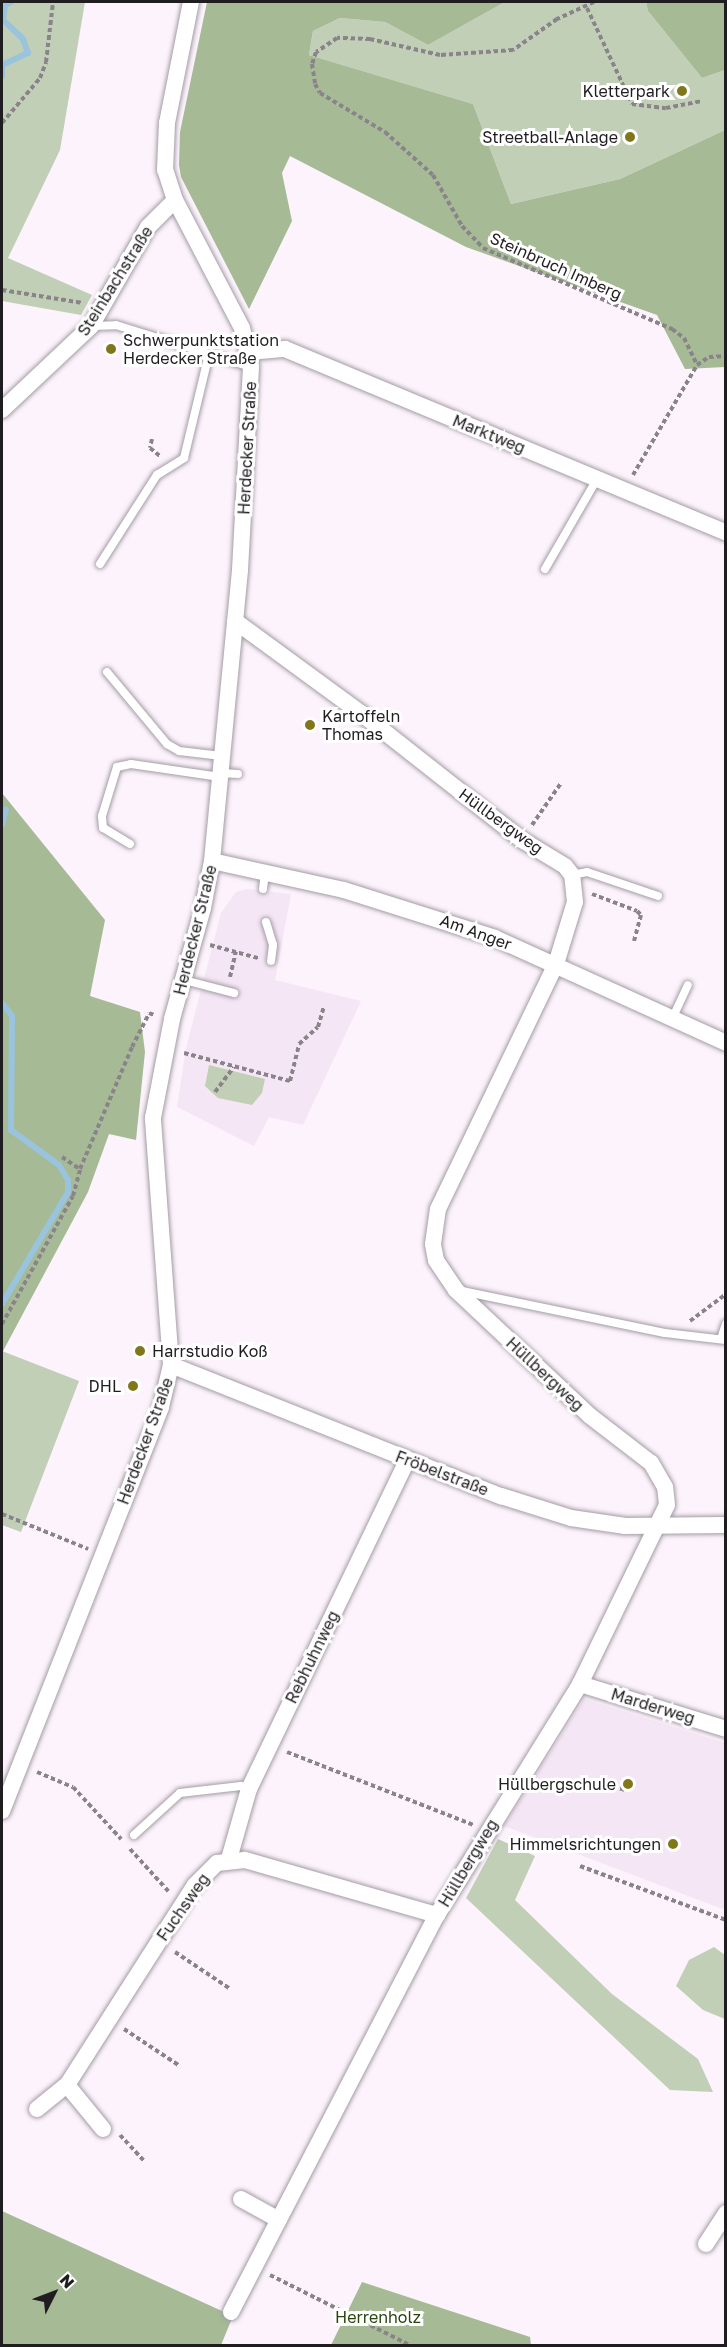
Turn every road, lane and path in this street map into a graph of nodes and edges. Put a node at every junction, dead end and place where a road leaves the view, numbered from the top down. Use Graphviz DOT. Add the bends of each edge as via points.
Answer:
graph roads {
  1 [pos="53,2"];
  2 [pos="191,2"];
  3 [pos="594,2"];
  4 [pos="587,8"];
  5 [pos="701,101"];
  6 [pos="2,123"];
  7 [pos="175,200"];
  8 [pos="2,290"];
  9 [pos="102,308"];
  10 [pos="91,326"];
  11 [pos="209,354"];
  12 [pos="726,356"];
  13 [pos="250,359"];
  14 [pos="697,365"];
  15 [pos="2,410"];
  16 [pos="152,439"];
  17 [pos="160,456"];
  18 [pos="597,479"];
  19 [pos="626,493"];
  20 [pos="726,533"];
  21 [pos="100,564"];
  22 [pos="544,569"];
  23 [pos="235,621"];
  24 [pos="107,672"];
  25 [pos="222,756"];
  26 [pos="238,774"];
  27 [pos="220,775"];
  28 [pos="561,783"];
  29 [pos="522,840"];
  30 [pos="130,844"];
  31 [pos="212,861"];
  32 [pos="574,883"];
  33 [pos="658,896"];
  34 [pos="266,922"];
  35 [pos="195,941"];
  36 [pos="634,941"];
  37 [pos="236,952"];
  38 [pos="272,961"];
  39 [pos="556,964"];
  40 [pos="184,980"];
  41 [pos="688,985"];
  42 [pos="230,992"];
  43 [pos="324,1006"];
  44 [pos="673,1017"];
  45 [pos="172,1019"];
  46 [pos="726,1043"];
  47 [pos="166,1048"];
  48 [pos="235,1066"];
  49 [pos="216,1092"];
  50 [pos="62,1157"];
  51 [pos="80,1169"];
  52 [pos="456,1290"];
  53 [pos="726,1294"];
  54 [pos="2,1324"];
  55 [pos="726,1324"];
  56 [pos="665,1334"];
  57 [pos="723,1339"];
  58 [pos="171,1365"];
  59 [pos="407,1460"];
  60 [pos="2,1514"];
  61 [pos="726,1525"];
  62 [pos="657,1526"];
  63 [pos="102,1555"];
  64 [pos="580,1684"];
  65 [pos="726,1729"];
  66 [pos="270,1745"];
  67 [pos="19,1766"];
  68 [pos="613,1786"];
  69 [pos="249,1789"];
  70 [pos="625,1790"];
  71 [pos="2,1811"];
  72 [pos="487,1831"];
  73 [pos="134,1835"];
  74 [pos="229,1859"];
  75 [pos="580,1866"];
  76 [pos="182,1905"];
  77 [pos="437,1915"];
  78 [pos="726,1920"];
  79 [pos="159,1941"];
  80 [pos="229,1988"];
  81 [pos="108,2019"];
  82 [pos="180,2066"];
  83 [pos="67,2085"];
  84 [pos="37,2109"];
  85 [pos="104,2129"];
  86 [pos="146,2162"];
  87 [pos="241,2199"];
  88 [pos="726,2213"];
  89 [pos="279,2220"];
  90 [pos="706,2244"];
  91 [pos="254,2268"];
  92 [pos="231,2312"];
  93 [pos="412,2346"];
  1 -- 6 [label="path" via="46,63 28,95"];
  2 -- 7 [label="street, Herdecker Straße" via="167,123 165,170"];
  3 -- 4 [label="path, Steinbruch Imberg"];
  4 -- 5 [label="path" via="632,104 666,108"];
  4 -- 14 [label="path, Steinbruch Imberg" via="557,19 513,50 440,55 370,39 338,38 316,52 312,64 315,84 320,93 385,132 433,175 462,226 483,248 672,329 684,338"];
  7 -- 9 [label="street, Steinbachstraße" via="148,226"];
  7 -- 13 [label="street, Herdecker Straße" via="232,306"];
  8 -- 9 [label="path"];
  9 -- 10 [label="street, Steinbachstraße"];
  10 -- 11 [label="lane" via="116,325"];
  10 -- 15 [label="street, Steinbachstraße"];
  11 -- 13 [label="lane"];
  11 -- 21 [label="lane" via="190,452 157,475"];
  12 -- 14 [label="path" via="709,357"];
  13 -- 18 [label="street, Marktweg" via="285,349"];
  13 -- 23 [label="street, Herdecker Straße"];
  14 -- 19 [label="path"];
  16 -- 17 [label="path" via="150,448"];
  18 -- 19 [label="street, Marktweg"];
  18 -- 22 [label="lane"];
  19 -- 20 [label="street, Marktweg"];
  23 -- 25 [label="street, Herdecker Straße"];
  23 -- 29 [label="street, Hüllbergweg" via="362,714"];
  24 -- 25 [label="lane" via="167,744 179,751"];
  25 -- 27 [label="street, Herdecker Straße"];
  26 -- 27 [label="lane"];
  27 -- 30 [label="lane" via="131,764 117,767 102,816 103,828"];
  27 -- 31 [label="street, Herdecker Straße"];
  28 -- 29 [label="path"];
  29 -- 32 [label="street, Hüllbergweg" via="565,866"];
  31 -- 35 [label="street, Herdecker Straße"];
  31 -- 39 [label="street, Am Anger" via="264,881 423,913"];
  32 -- 33 [label="lane" via="587,872"];
  32 -- 36 [label="path" via="637,910 641,915"];
  32 -- 39 [label="street, Hüllbergweg"];
  34 -- 38 [label="lane" via="273,945"];
  35 -- 37 [label="path"];
  35 -- 40 [label="street, Herdecker Straße"];
  37 -- 38 [label="path"];
  37 -- 42 [label="path"];
  39 -- 44 [label="street, Am Anger"];
  39 -- 52 [label="street, Hüllbergweg" via="438,1209 432,1244 444,1276"];
  40 -- 42 [label="lane"];
  40 -- 45 [label="street, Herdecker Straße"];
  41 -- 44 [label="lane"];
  43 -- 48 [label="path" via="318,1027 299,1044 290,1081"];
  44 -- 46 [label="street, Am Anger"];
  45 -- 47 [label="street, Herdecker Straße"];
  45 -- 51 [label="path" via="149,1013"];
  47 -- 48 [label="path"];
  47 -- 58 [label="street, Herdecker Straße" via="153,1118 153,1155"];
  48 -- 49 [label="path"];
  50 -- 51 [label="path"];
  51 -- 54 [label="path" via="73,1196"];
  52 -- 56 [label="lane"];
  52 -- 62 [label="street, Hüllbergweg" via="589,1415 651,1463 667,1497"];
  53 -- 56 [label="path" via="681,1328"];
  55 -- 57 [label="lane"];
  56 -- 57 [label="lane"];
  58 -- 59 [label="street, Fröbelstraße"];
  58 -- 63 [label="street, Herdecker Straße" via="161,1407"];
  59 -- 62 [label="street, Fröbelstraße" via="571,1518"];
  59 -- 66 [label="street, Rebhuhnweg"];
  60 -- 63 [label="path"];
  61 -- 62 [label="street, Fröbelstraße"];
  62 -- 64 [label="street, Hüllbergweg"];
  63 -- 67 [label="street, Herdecker Straße"];
  64 -- 65 [label="street, Marderweg"];
  64 -- 72 [label="street, Hüllbergweg"];
  66 -- 69 [label="street, Rebhuhnweg"];
  66 -- 72 [label="path"];
  67 -- 71 [label="street, Herdecker Straße"];
  67 -- 76 [label="path" via="73,1786"];
  68 -- 70 [label="path"];
  69 -- 73 [label="lane" via="241,1786 180,1793"];
  69 -- 74 [label="street, Rebhuhnweg"];
  72 -- 77 [label="street, Hüllbergweg"];
  74 -- 76 [label="street, Fuchsweg" via="204,1874"];
  74 -- 77 [label="street" via="245,1860"];
  75 -- 78 [label="path"];
  76 -- 79 [label="street, Fuchsweg"];
  77 -- 89 [label="street, Hüllbergweg"];
  79 -- 80 [label="path"];
  79 -- 81 [label="street, Fuchsweg"];
  81 -- 82 [label="path"];
  81 -- 83 [label="street, Fuchsweg"];
  83 -- 84 [label="street, Fuchsweg"];
  83 -- 85 [label="street"];
  85 -- 86 [label="path" via="115,2130"];
  87 -- 89 [label="street"];
  88 -- 90 [label="street"];
  89 -- 91 [label="street, Hüllbergweg"];
  91 -- 92 [label="street, Hüllbergweg"];
  91 -- 93 [label="path"];
}
